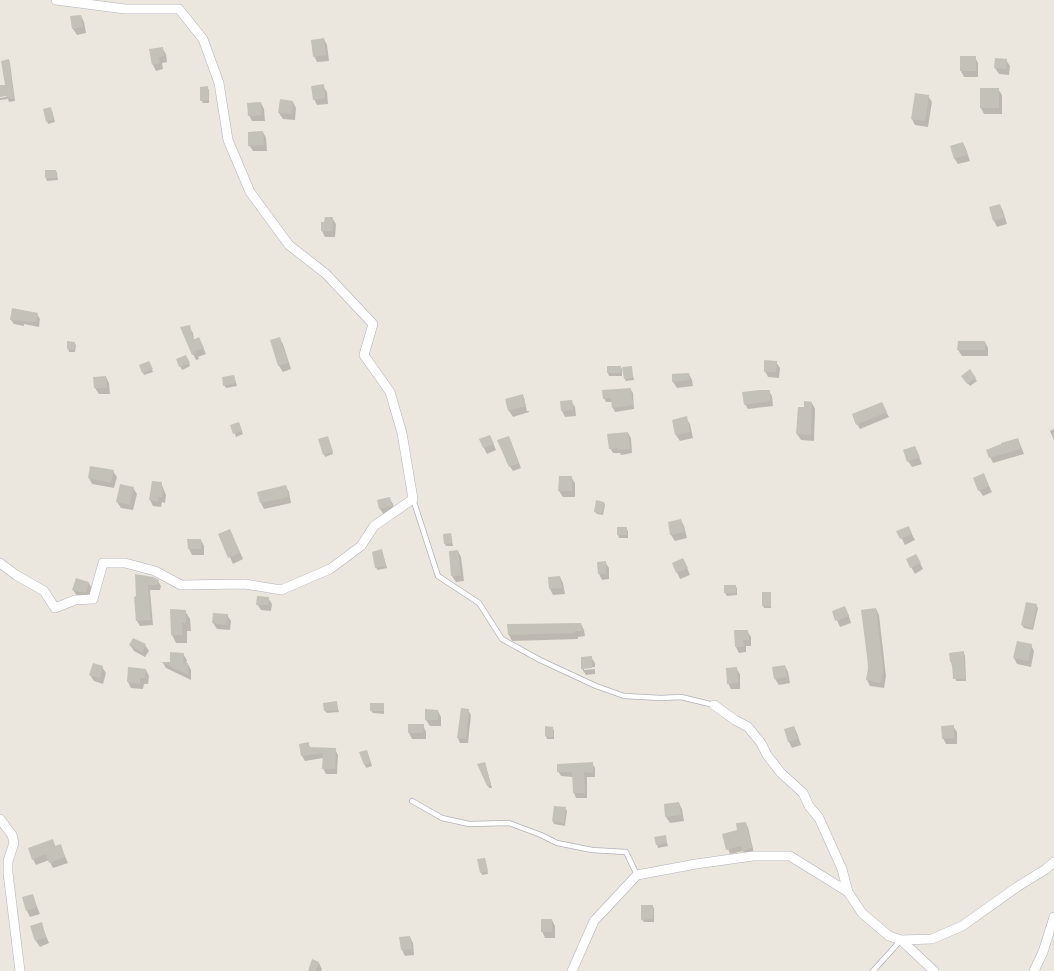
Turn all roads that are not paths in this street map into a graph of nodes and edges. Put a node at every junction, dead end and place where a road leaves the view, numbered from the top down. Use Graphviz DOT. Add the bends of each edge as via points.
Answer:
graph roads {
  1 [pos="56,0"];
  2 [pos="413,500"];
  3 [pos="0,563"];
  4 [pos="714,705"];
  5 [pos="412,801"];
  6 [pos="0,819"];
  7 [pos="1054,862"];
  8 [pos="637,875"];
  9 [pos="848,892"];
  10 [pos="1053,924"];
  11 [pos="901,940"];
  12 [pos="573,970"];
  13 [pos="20,971"];
  14 [pos="873,971"];
  15 [pos="934,971"];
  16 [pos="1034,971"];
  1 -- 2 [label="street" via="125,9 179,9 203,39 219,83 228,140 250,192 289,245 326,274 373,324 364,355 390,392 402,434"];
  2 -- 3 [label="street" via="374,526 362,546 330,568 281,590 245,584 181,586 155,571 125,562 104,563 94,598 75,600 55,608 44,592"];
  2 -- 4 [label="lane" via="438,576 479,603 502,639 540,660 624,696 681,697"];
  4 -- 9 [label="street" via="748,727 781,773 804,793 809,806 819,818 842,869"];
  5 -- 8 [label="lane" via="442,818 469,824 509,823 557,843 592,850 626,852"];
  6 -- 13 [label="street" via="12,835 14,843 8,861 8,873"];
  7 -- 11 [label="street" via="962,926 932,939"];
  8 -- 9 [label="street" via="753,856 790,856"];
  8 -- 12 [label="street" via="594,921"];
  9 -- 11 [label="street" via="862,913 889,936"];
  10 -- 16 [label="street"];
  11 -- 14 [label="lane"];
  11 -- 15 [label="street"];
}
